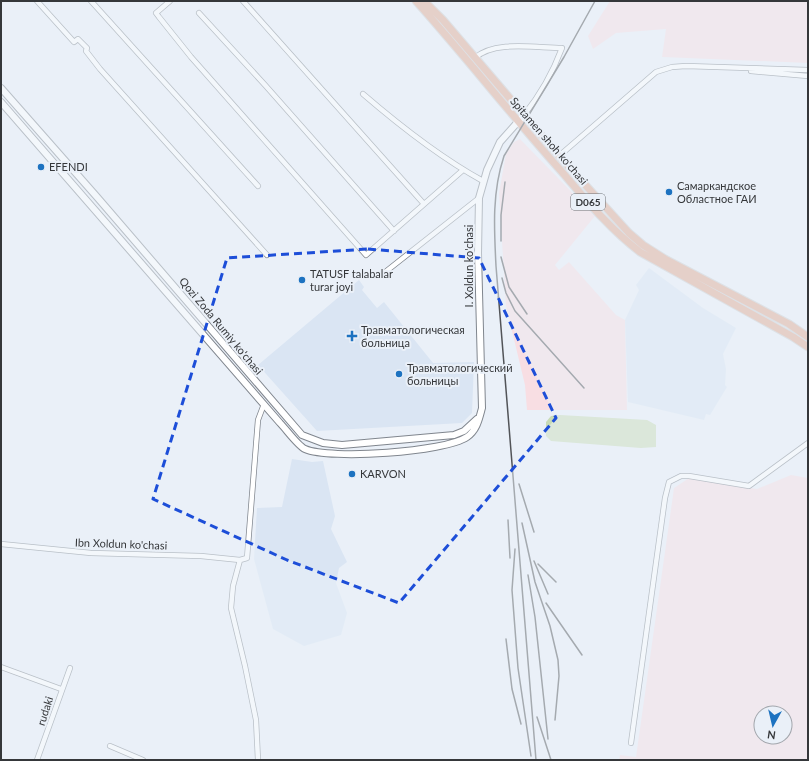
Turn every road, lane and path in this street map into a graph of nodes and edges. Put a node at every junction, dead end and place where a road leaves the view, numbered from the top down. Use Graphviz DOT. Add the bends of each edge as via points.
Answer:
graph roads {
  1 [pos="37,1"];
  2 [pos="91,1"];
  3 [pos="170,1"];
  4 [pos="243,1"];
  5 [pos="416,1"];
  6 [pos="424,1"];
  7 [pos="199,13"];
  8 [pos="475,58"];
  9 [pos="741,68"];
  10 [pos="808,70"];
  11 [pos="808,76"];
  12 [pos="1,88"];
  13 [pos="363,94"];
  14 [pos="1,102"];
  15 [pos="524,115"];
  16 [pos="517,121"];
  17 [pos="559,156"];
  18 [pos="463,170"];
  19 [pos="483,181"];
  20 [pos="258,186"];
  21 [pos="479,198"];
  22 [pos="424,204"];
  23 [pos="394,231"];
  24 [pos="267,255"];
  25 [pos="384,273"];
  26 [pos="808,337"];
  27 [pos="808,347"];
  28 [pos="264,404"];
  29 [pos="480,415"];
  30 [pos="475,428"];
  31 [pos="808,442"];
  32 [pos="1,544"];
  33 [pos="240,560"];
  34 [pos="1,667"];
  35 [pos="70,668"];
  36 [pos="61,689"];
  37 [pos="632,743"];
  38 [pos="110,746"];
  39 [pos="37,760"];
  40 [pos="143,760"];
  41 [pos="258,760"];
  1 -- 24 [label="street" via="74,42 78,39 87,48 100,69"];
  2 -- 20 [label="street"];
  3 -- 23 [label="street" via="156,12 159,17 190,56 362,251 366,255 370,253"];
  4 -- 22 [label="street"];
  5 -- 16 [label="main road, Spitamen shoh ko'chasi / D065"];
  6 -- 8 [label="main road, Spitamen shoh ko'chasi / D065"];
  7 -- 23 [label="street"];
  8 -- 15 [label="main road, Spitamen shoh ko'chasi / D065"];
  8 -- 15 [label="street" via="490,49 562,48 556,66"];
  9 -- 10 [label="street"];
  9 -- 11 [label="street" via="771,74"];
  9 -- 17 [label="street" via="686,66 656,72"];
  12 -- 29 [label="street, Qozi Zoda Rumiy ko'chasi" via="302,434 322,443 342,445 454,435 468,428"];
  13 -- 18 [label="street"];
  14 -- 28 [label="street, Qozi Zoda Rumiy ko'chasi"];
  15 -- 16 [label="street, I. Xoldun ko'chasi"];
  15 -- 17 [label="main road, Spitamen shoh ko'chasi / D065"];
  16 -- 19 [label="street, I. Xoldun ko'chasi" via="500,142"];
  16 -- 27 [label="main road, Spitamen shoh ko'chasi / D065" via="609,225 630,244 662,265"];
  17 -- 26 [label="main road, Spitamen shoh ko'chasi / D065" via="643,245 789,324"];
  18 -- 19 [label="street"];
  18 -- 22 [label="street"];
  19 -- 21 [label="street, I. Xoldun ko'chasi"];
  21 -- 25 [label="street"];
  21 -- 29 [label="street, I. Xoldun ko'chasi" via="482,408"];
  22 -- 23 [label="street"];
  28 -- 30 [label="street, Qozi Zoda Rumiy ko'chasi" via="304,448 325,454 438,447 462,439"];
  28 -- 33 [label="street" via="258,420 248,558"];
  29 -- 30 [label="street, I. Xoldun ko'chasi"];
  31 -- 37 [label="street" via="749,486 689,476 681,476 669,482"];
  32 -- 33 [label="street, Ibn Xoldun ko'chasi"];
  33 -- 41 [label="street" via="233,586 231,608 256,720"];
  34 -- 36 [label="street"];
  35 -- 36 [label="street, rudaki"];
  36 -- 39 [label="street, rudaki"];
  38 -- 40 [label="street"];
}
